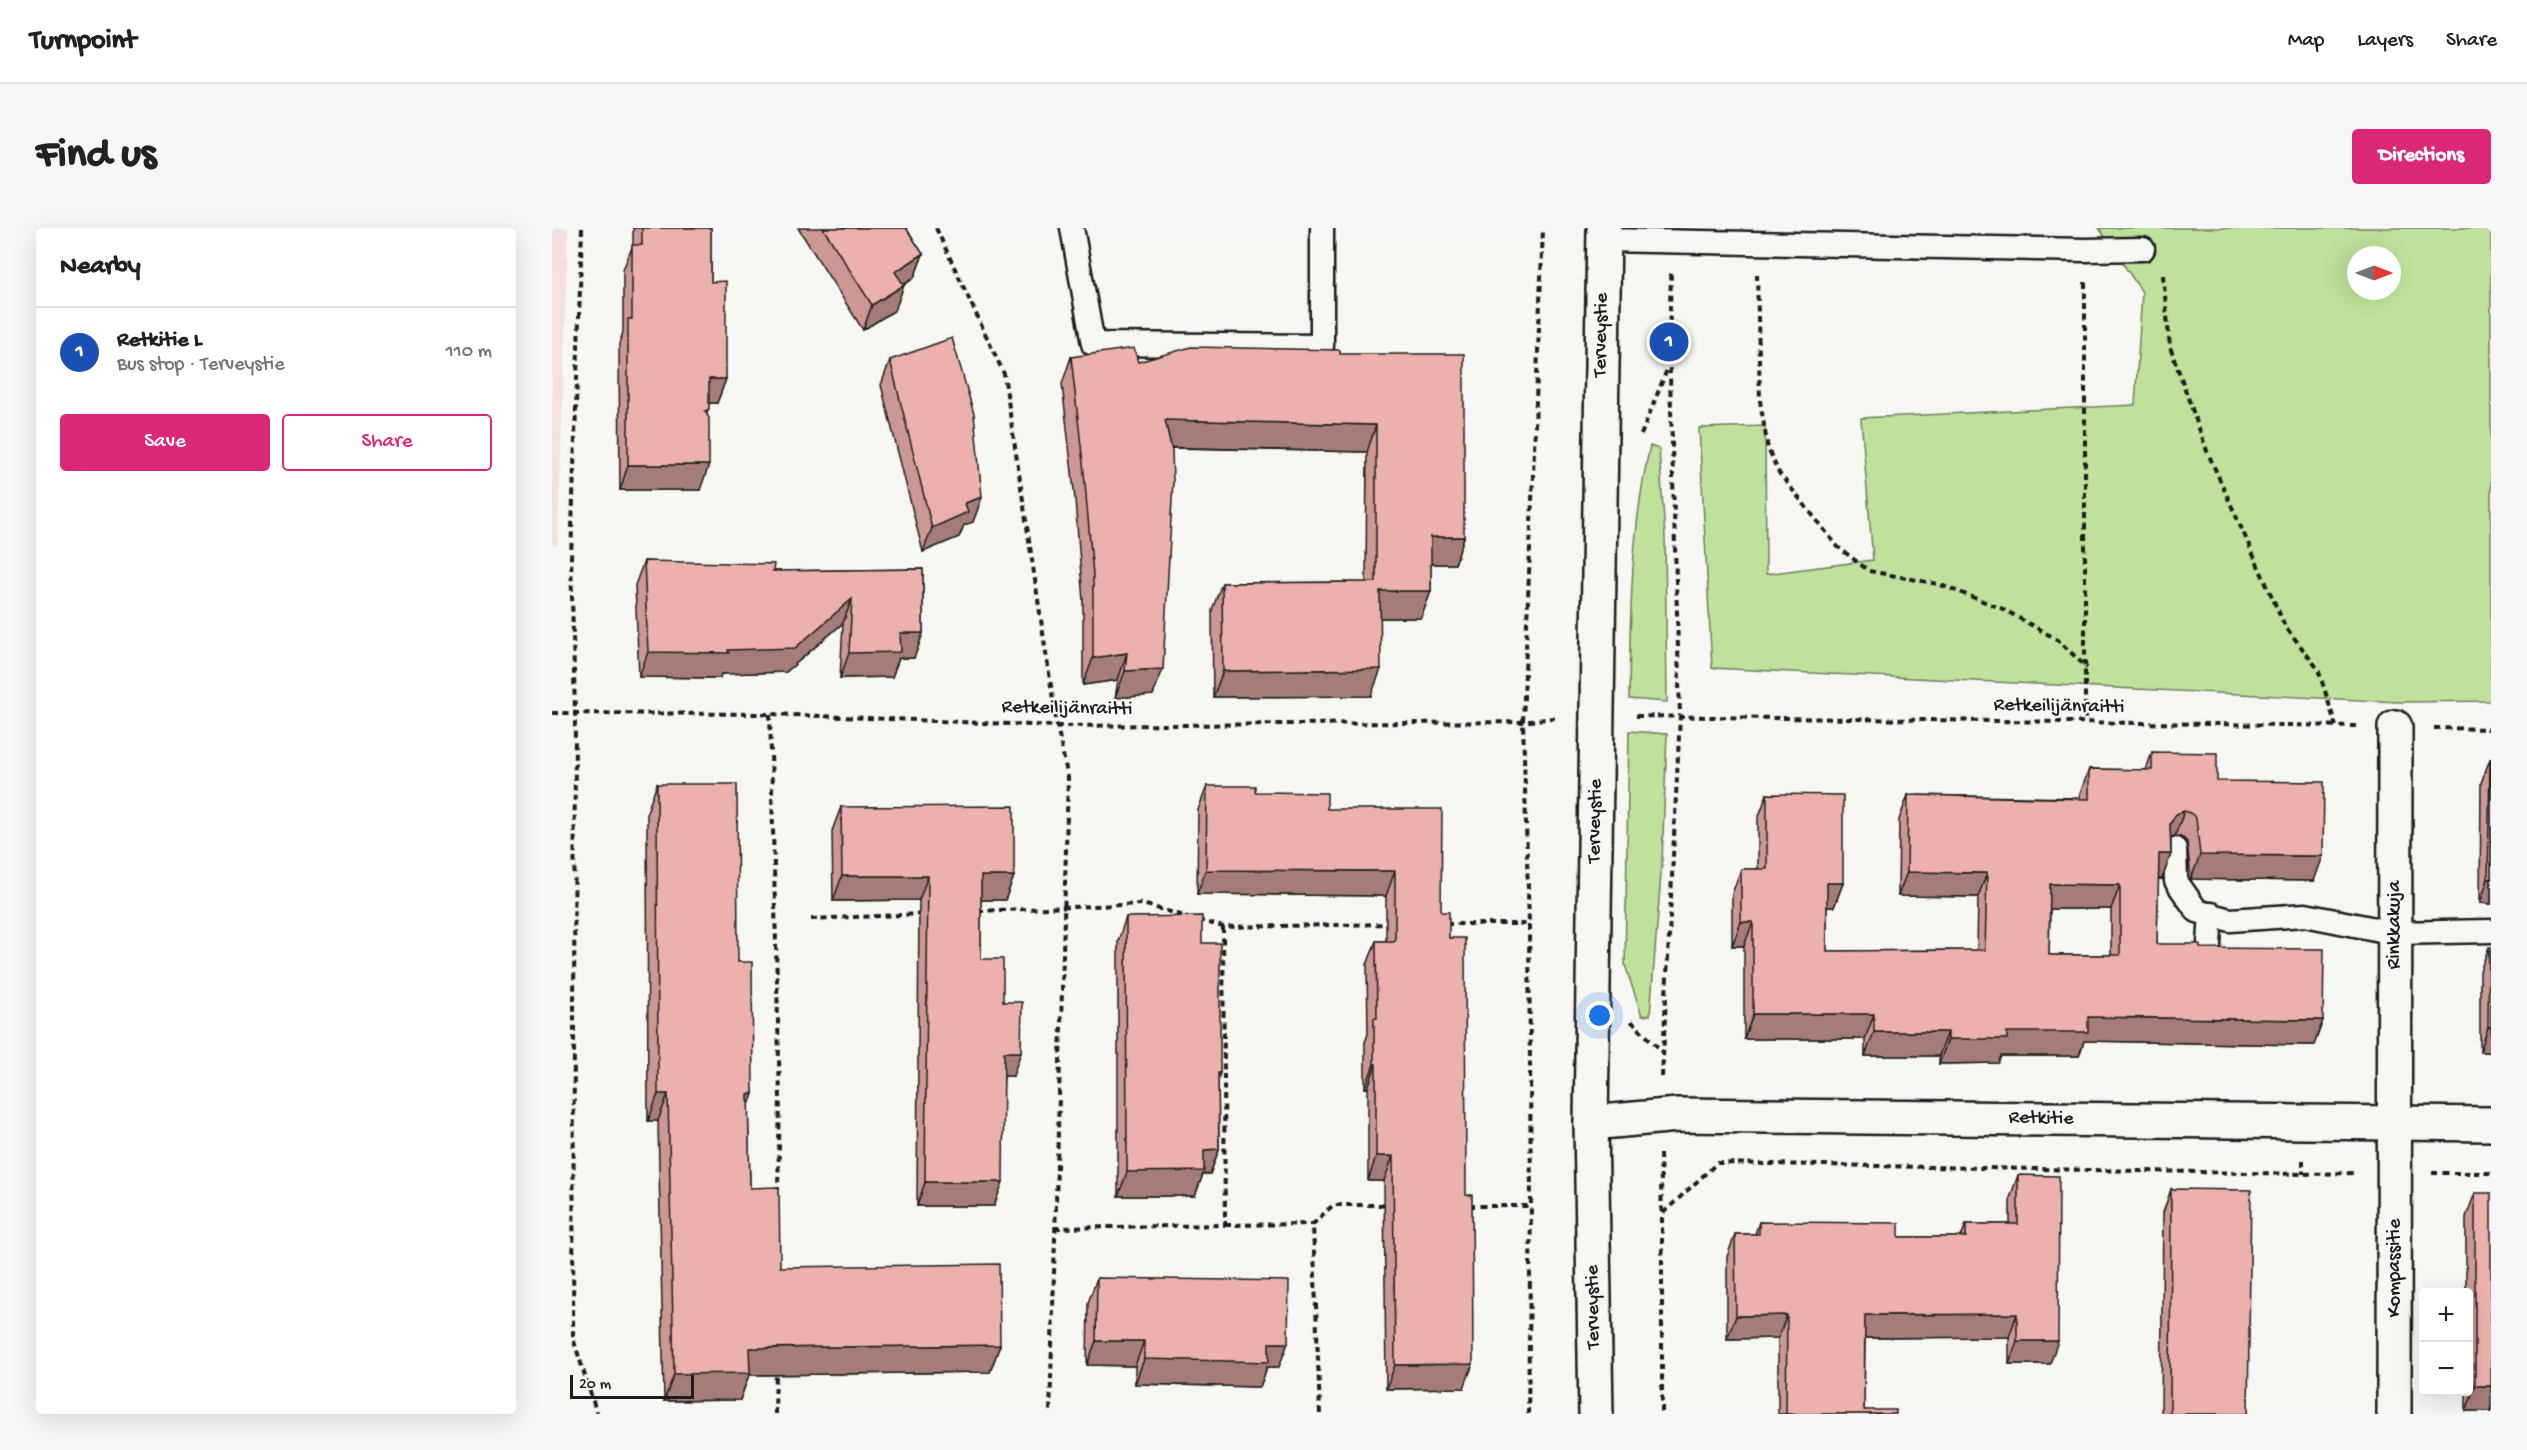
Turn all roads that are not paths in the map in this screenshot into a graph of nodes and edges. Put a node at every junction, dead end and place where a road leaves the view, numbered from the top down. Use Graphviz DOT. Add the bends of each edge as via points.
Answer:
graph roads {
  1 [pos="1072,228"];
  2 [pos="1322,228"];
  3 [pos="1604,234"];
  4 [pos="1790,235"];
  5 [pos="2142,249"];
  6 [pos="2395,727"];
  7 [pos="2175,849"];
  8 [pos="2211,915"];
  9 [pos="2491,931"];
  10 [pos="2395,933"];
  11 [pos="2208,958"];
  12 [pos="1591,1123"];
  13 [pos="2395,1123"];
  14 [pos="2491,1124"];
  15 [pos="1596,1414"];
  16 [pos="2394,1414"];
  1 -- 2 [label="lane" via="1093,344 1322,345"];
  3 -- 4 [label="lane" via="1671,240"];
  3 -- 12 [label="street, Terveystie"];
  4 -- 5 [label="lane" via="2085,250"];
  6 -- 10 [label="street, Rinkkakuja"];
  7 -- 8 [label="lane" via="2176,881 2197,911"];
  8 -- 10 [label="lane" via="2230,920 2305,915"];
  8 -- 11 [label="lane"];
  9 -- 10 [label="lane"];
  10 -- 13 [label="street, Rinkkakuja"];
  12 -- 13 [label="street, Retkitie" via="1659,1116"];
  12 -- 15 [label="street, Terveystie"];
  13 -- 14 [label="street, Retkitie"];
  13 -- 16 [label="street, Kompassitie"];
}
